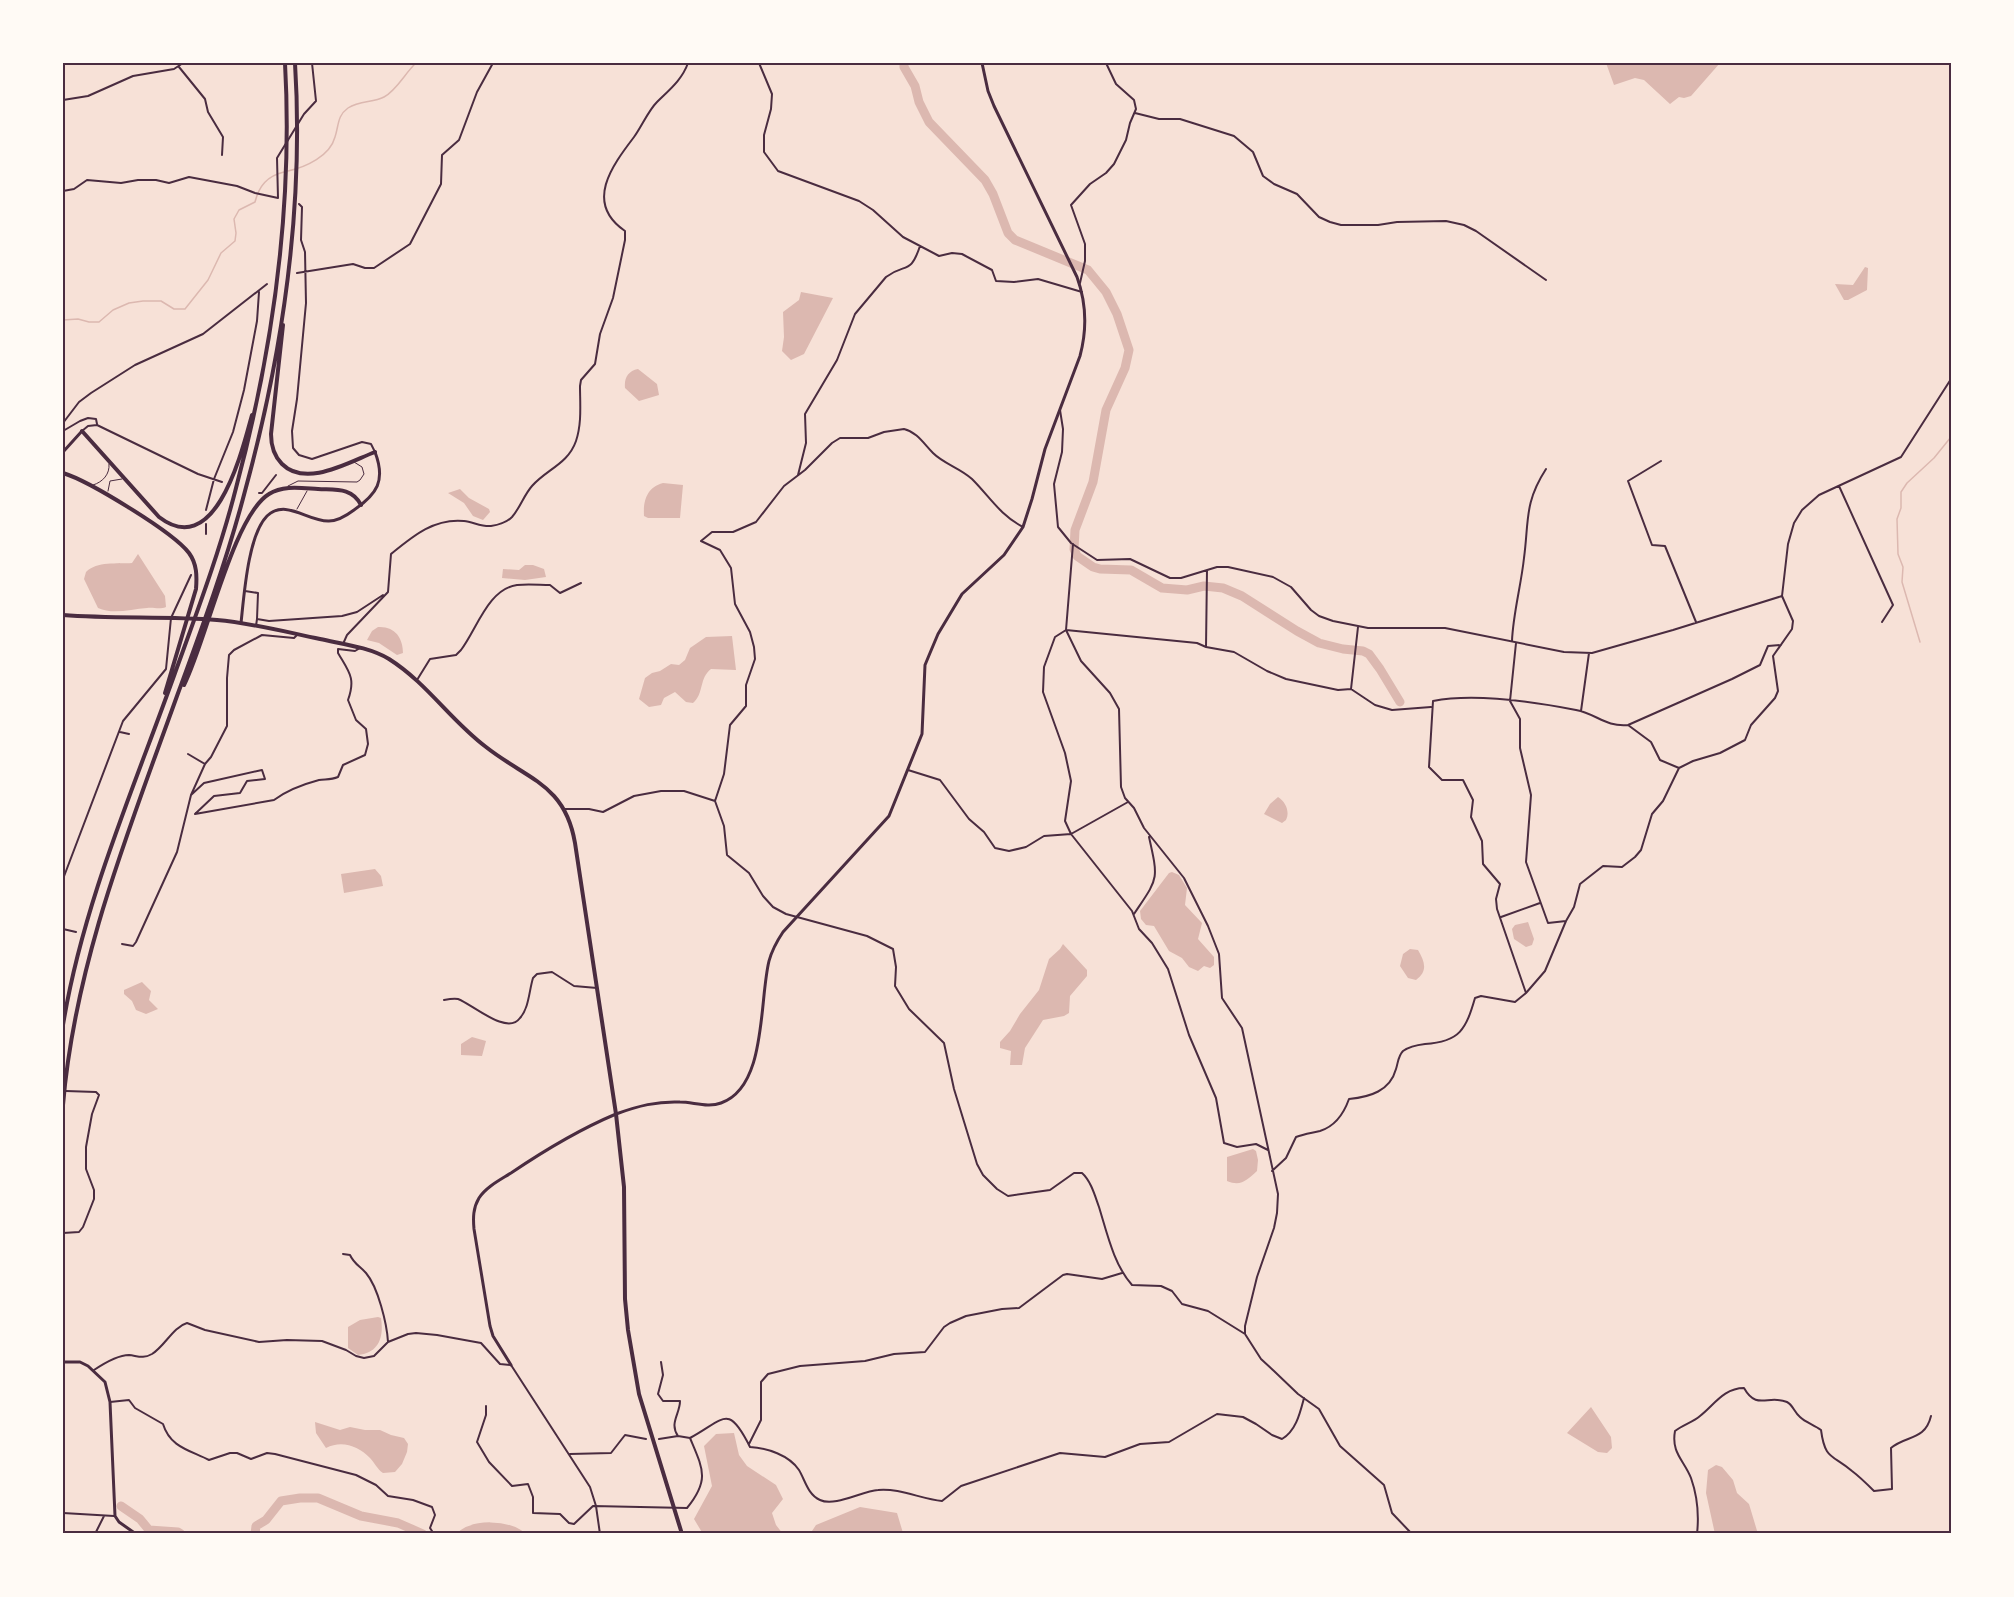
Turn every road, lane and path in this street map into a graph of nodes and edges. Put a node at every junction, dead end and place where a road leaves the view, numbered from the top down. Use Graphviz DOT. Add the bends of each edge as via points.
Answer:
graph roads {
  1 [pos="183,63"];
  2 [pos="285,63"];
  3 [pos="295,63"];
  4 [pos="312,63"];
  5 [pos="493,63"];
  6 [pos="688,63"];
  7 [pos="759,63"];
  8 [pos="982,63"];
  9 [pos="1106,63"];
  10 [pos="179,67"];
  11 [pos="63,100"];
  12 [pos="1135,113"];
  13 [pos="222,155"];
  14 [pos="63,191"];
  15 [pos="299,204"];
  16 [pos="920,246"];
  17 [pos="305,272"];
  18 [pos="297,273"];
  19 [pos="1546,280"];
  20 [pos="267,284"];
  21 [pos="1080,284"];
  22 [pos="259,292"];
  23 [pos="1082,292"];
  24 [pos="285,294"];
  25 [pos="269,342"];
  26 [pos="1951,379"];
  27 [pos="1060,409"];
  28 [pos="63,423"];
  29 [pos="97,425"];
  30 [pos="63,431"];
  31 [pos="82,431"];
  32 [pos="63,452"];
  33 [pos="375,452"];
  34 [pos="108,459"];
  35 [pos="350,461"];
  36 [pos="1661,461"];
  37 [pos="1546,469"];
  38 [pos="63,473"];
  39 [pos="276,475"];
  40 [pos="798,475"];
  41 [pos="214,479"];
  42 [pos="126,480"];
  43 [pos="222,482"];
  44 [pos="90,485"];
  45 [pos="1839,486"];
  46 [pos="286,488"];
  47 [pos="311,489"];
  48 [pos="259,493"];
  49 [pos="109,496"];
  50 [pos="361,505"];
  51 [pos="206,510"];
  52 [pos="296,511"];
  53 [pos="206,524"];
  54 [pos="1023,527"];
  55 [pos="206,534"];
  56 [pos="1073,544"];
  57 [pos="1208,570"];
  58 [pos="191,575"];
  59 [pos="581,583"];
  60 [pos="245,591"];
  61 [pos="387,592"];
  62 [pos="1782,596"];
  63 [pos="63,615"];
  64 [pos="171,618"];
  65 [pos="257,619"];
  66 [pos="1882,622"];
  67 [pos="242,623"];
  68 [pos="1696,623"];
  69 [pos="256,626"];
  70 [pos="1358,627"];
  71 [pos="1066,630"];
  72 [pos="298,634"];
  73 [pos="1514,642"];
  74 [pos="343,644"];
  75 [pos="1781,645"];
  76 [pos="1206,647"];
  77 [pos="360,648"];
  78 [pos="1589,653"];
  79 [pos="417,680"];
  80 [pos="1351,689"];
  81 [pos="177,698"];
  82 [pos="1510,701"];
  83 [pos="1431,707"];
  84 [pos="1581,711"];
  85 [pos="1628,725"];
  86 [pos="154,729"];
  87 [pos="120,732"];
  88 [pos="129,734"];
  89 [pos="188,754"];
  90 [pos="205,764"];
  91 [pos="1679,768"];
  92 [pos="908,770"];
  93 [pos="191,795"];
  94 [pos="715,801"];
  95 [pos="1128,802"];
  96 [pos="565,809"];
  97 [pos="1071,834"];
  98 [pos="1149,835"];
  99 [pos="63,879"];
  100 [pos="1540,903"];
  101 [pos="1134,914"];
  102 [pos="797,916"];
  103 [pos="1501,917"];
  104 [pos="1566,921"];
  105 [pos="63,929"];
  106 [pos="76,932"];
  107 [pos="122,944"];
  108 [pos="597,988"];
  109 [pos="1526,993"];
  110 [pos="444,1000"];
  111 [pos="63,1025"];
  112 [pos="63,1091"];
  113 [pos="63,1106"];
  114 [pos="616,1114"];
  115 [pos="1268,1150"];
  116 [pos="1272,1171"];
  117 [pos="63,1233"];
  118 [pos="343,1254"];
  119 [pos="1122,1273"];
  120 [pos="1245,1334"];
  121 [pos="388,1342"];
  122 [pos="64,1362"];
  123 [pos="661,1362"];
  124 [pos="511,1365"];
  125 [pos="94,1370"];
  126 [pos="1304,1398"];
  127 [pos="110,1402"];
  128 [pos="486,1406"];
  129 [pos="1930,1416"];
  130 [pos="678,1437"];
  131 [pos="646,1438"];
  132 [pos="690,1438"];
  133 [pos="659,1439"];
  134 [pos="749,1444"];
  135 [pos="570,1454"];
  136 [pos="596,1506"];
  137 [pos="674,1509"];
  138 [pos="63,1513"];
  139 [pos="104,1516"];
  140 [pos="115,1516"];
  141 [pos="463,1533"];
  142 [pos="95,1534"];
  143 [pos="136,1534"];
  144 [pos="434,1534"];
  145 [pos="455,1534"];
  146 [pos="600,1534"];
  147 [pos="682,1534"];
  148 [pos="1412,1534"];
  149 [pos="1697,1534"];
  1 -- 10 [label="street"];
  2 -- 25 [label="main road" via="287,120 281,252"];
  3 -- 24 [label="main road" via="297,114"];
  4 -- 14 [label="street" via="316,101 277,158 278,198 189,177 169,183 87,180"];
  5 -- 17 [label="street" via="459,140 442,155 441,184 412,242 374,268 353,264"];
  6 -- 61 [label="street" via="680,80 656,103 619,156 606,183 609,216 625,231 625,240 595,364 581,380 580,423 572,451 534,483 505,522 491,526 454,520 414,535 391,554"];
  7 -- 16 [label="street" via="772,94 764,135 764,152 770,162 778,171 859,201"];
  8 -- 21 [label="main road" via="991,98"];
  9 -- 12 [label="street" via="1116,84 1134,100"];
  10 -- 11 [label="street" via="134,76 88,96"];
  10 -- 13 [label="street" via="205,99 223,137"];
  12 -- 19 [label="street" via="1180,119 1234,136 1253,152 1263,176 1297,194 1319,217 1330,222 1378,225 1446,221 1464,225"];
  12 -- 21 [label="street" via="1114,165 1071,205 1085,244"];
  15 -- 17 [label="street"];
  16 -- 23 [label="street" via="939,256 962,254 992,270 996,280 1038,279"];
  16 -- 40 [label="street" via="915,263 886,277 855,314 837,360 805,414 806,443"];
  17 -- 18 [label="street"];
  17 -- 33 [label="street" via="306,303 293,448 312,459 362,442 371,444"];
  20 -- 22 [label="street"];
  21 -- 23 [label="main road"];
  22 -- 28 [label="street" via="203,334 135,365 91,393 78,402"];
  22 -- 41 [label="street" via="250,361 233,432"];
  23 -- 27 [label="main road" via="1082,348"];
  24 -- 35 [label="main road" via="271,434 275,453 286,467 304,474"];
  24 -- 81 [label="main road" via="268,396 245,492"];
  25 -- 42 [label="main road" via="234,473 209,517 189,526 169,523"];
  25 -- 86 [label="main road" via="224,531"];
  26 -- 45 [label="street" via="1901,457"];
  27 -- 54 [label="main road"];
  27 -- 56 [label="street" via="1062,452 1054,484 1058,527"];
  29 -- 30 [label="street" via="96,419 88,418"];
  29 -- 31 [label="street"];
  29 -- 41 [label="street"];
  31 -- 32 [label="main road"];
  31 -- 34 [label="main road"];
  33 -- 35 [label="main road"];
  33 -- 50 [label="main road" via="379,482 373,495"];
  34 -- 42 [label="main road"];
  34 -- 44 [label="lane" via="107,475"];
  35 -- 46 [label="lane" via="363,470 363,478 357,482 298,480"];
  36 -- 68 [label="street" via="1628,481 1652,545 1665,546"];
  37 -- 73 [label="street" via="1528,507"];
  38 -- 44 [label="main road"];
  39 -- 48 [label="street" via="266,490"];
  40 -- 54 [label="street" via="840,438 868,438 904,429 934,454 959,468 1005,517"];
  40 -- 94 [label="street" via="784,486 756,522 734,532 712,532 700,541 720,550 731,568 735,604 750,633 755,659 746,685 746,706 730,725 724,774"];
  41 -- 43 [label="street"];
  41 -- 51 [label="street"];
  42 -- 49 [label="lane" via="110,481"];
  44 -- 49 [label="main road"];
  45 -- 62 [label="street" via="1812,500 1794,523"];
  45 -- 66 [label="street" via="1893,605"];
  46 -- 47 [label="main road"];
  46 -- 81 [label="main road" via="266,496 243,529"];
  47 -- 50 [label="main road" via="347,491"];
  47 -- 52 [label="lane"];
  49 -- 86 [label="main road" via="181,545 190,554 196,571 196,589"];
  50 -- 52 [label="main road" via="328,521"];
  52 -- 60 [label="main road" via="277,510 262,523 252,550"];
  53 -- 55 [label="street"];
  54 -- 92 [label="main road" via="1004,555 962,594 938,634 925,665 922,734"];
  56 -- 57 [label="street" via="1097,560 1130,559 1170,578"];
  56 -- 71 [label="street"];
  57 -- 70 [label="street" via="1228,567 1273,578 1291,587 1319,616"];
  57 -- 76 [label="street"];
  58 -- 64 [label="street"];
  59 -- 79 [label="street" via="560,593 550,585 505,588 491,602 461,650 456,655 430,659"];
  60 -- 65 [label="street" via="258,593"];
  60 -- 67 [label="main road"];
  61 -- 65 [label="street" via="357,612 342,616"];
  61 -- 74 [label="street"];
  62 -- 68 [label="street"];
  62 -- 75 [label="street" via="1793,621 1790,634"];
  63 -- 64 [label="main road"];
  64 -- 67 [label="main road"];
  64 -- 87 [label="street" via="166,669 123,721"];
  65 -- 69 [label="street"];
  67 -- 69 [label="main road"];
  68 -- 78 [label="street"];
  69 -- 72 [label="main road"];
  70 -- 73 [label="street" via="1445,628"];
  70 -- 80 [label="street"];
  71 -- 76 [label="street"];
  71 -- 95 [label="street" via="1081,661 1119,709 1121,787"];
  71 -- 97 [label="street" via="1055,637 1044,667 1043,692 1071,781 1065,821"];
  72 -- 74 [label="main road"];
  72 -- 90 [label="street" via="294,638 262,635 229,655 227,726"];
  73 -- 78 [label="street"];
  73 -- 82 [label="street"];
  74 -- 77 [label="main road"];
  75 -- 85 [label="street" via="1768,646 1760,665"];
  75 -- 91 [label="street" via="1773,656 1778,691 1751,725 1745,740"];
  76 -- 80 [label="street" via="1234,652 1286,679"];
  77 -- 79 [label="main road" via="387,658"];
  77 -- 93 [label="street" via="338,649 338,653 352,678 348,700 356,720 366,729 365,755 343,765 338,777 321,779 274,800 195,814 214,796 240,793 247,781 265,779 262,770 204,783"];
  78 -- 84 [label="street"];
  79 -- 96 [label="main road" via="483,744 543,786"];
  80 -- 83 [label="street" via="1375,705 1392,710"];
  81 -- 113 [label="main road" via="99,917 74,1018"];
  82 -- 83 [label="street" via="1446,699 1433,701"];
  82 -- 84 [label="street"];
  82 -- 100 [label="street" via="1520,719 1520,748 1531,795 1526,862"];
  83 -- 103 [label="street" via="1429,767 1442,780 1466,782 1473,800 1471,817 1482,841 1483,864 1500,884 1496,903"];
  84 -- 85 [label="street" via="1613,726"];
  85 -- 91 [label="street" via="1651,742 1660,760"];
  86 -- 111 [label="main road" via="93,905"];
  87 -- 88 [label="street"];
  87 -- 99 [label="street"];
  89 -- 90 [label="street"];
  90 -- 93 [label="street"];
  91 -- 104 [label="street" via="1653,814 1641,850 1622,867 1603,866 1580,884"];
  92 -- 97 [label="street" via="940,780 995,848 1009,851 1026,847 1044,836"];
  92 -- 102 [label="main road" via="889,816"];
  93 -- 107 [label="street" via="177,852 165,880 136,942 133,946"];
  94 -- 96 [label="street" via="684,791 661,791 634,796 603,812"];
  94 -- 102 [label="street" via="724,826 727,855 749,873 773,907"];
  95 -- 97 [label="street"];
  95 -- 98 [label="street"];
  96 -- 108 [label="main road" via="573,831"];
  97 -- 101 [label="street"];
  98 -- 101 [label="street" via="1156,878"];
  98 -- 115 [label="street" via="1184,878 1217,947 1222,998 1242,1028"];
  100 -- 103 [label="street"];
  100 -- 104 [label="street" via="1548,923"];
  101 -- 115 [label="street" via="1139,929 1168,969 1189,1035 1216,1098 1224,1143 1237,1147 1256,1144"];
  102 -- 114 [label="main road" via="771,952 754,1055 748,1079 739,1092 718,1104 661,1102"];
  102 -- 119 [label="street" via="867,936 893,950 895,986 909,1009 947,1050 954,1089 983,1175 1008,1196 1050,1190 1074,1173 1082,1173 1094,1193"];
  103 -- 109 [label="street"];
  104 -- 109 [label="street" via="1545,971"];
  105 -- 106 [label="street"];
  108 -- 110 [label="street" via="574,986 552,972 537,974 522,1016 513,1023 491,1018 456,999"];
  108 -- 114 [label="main road"];
  109 -- 116 [label="street" via="1515,1002 1475,998 1463,1030 1444,1042 1410,1046 1403,1051 1386,1087 1349,1099 1344,1113 1334,1123 1296,1137 1286,1158"];
  112 -- 117 [label="street" via="99,1095 86,1147 86,1169 94,1199 79,1232"];
  114 -- 124 [label="main road" via="548,1148 488,1188 475,1207 474,1230 491,1330"];
  114 -- 137 [label="main road" via="626,1212 628,1330 639,1394"];
  115 -- 116 [label="street"];
  116 -- 120 [label="street" via="1278,1194 1277,1213"];
  118 -- 121 [label="street" via="350,1255 371,1282"];
  119 -- 120 [label="street" via="1132,1285 1161,1286 1172,1291 1182,1304 1208,1311"];
  119 -- 134 [label="street" via="1102,1279 1063,1275 1019,1308 966,1316 950,1323 925,1352 791,1367 768,1374 761,1382 761,1420"];
  120 -- 126 [label="street" via="1261,1359"];
  121 -- 124 [label="street" via="416,1333 472,1340 485,1346 501,1364"];
  121 -- 125 [label="street" via="374,1356 364,1358 322,1341 259,1342 187,1323 180,1325 151,1355 116,1358"];
  122 -- 125 [label="main road" via="80,1362"];
  123 -- 130 [label="street" via="663,1375 658,1394 663,1401 681,1404 674,1419"];
  124 -- 135 [label="street"];
  125 -- 127 [label="main road" via="105,1382"];
  126 -- 134 [label="street" via="1294,1426 1282,1438 1243,1417 1217,1414 1169,1442 1140,1444 1105,1458 1059,1453 962,1486 942,1501 877,1490 822,1501 812,1495 791,1462 767,1448"];
  126 -- 148 [label="street" via="1319,1409 1340,1446 1384,1485 1392,1513"];
  127 -- 140 [label="main road"];
  127 -- 144 [label="street" via="129,1400 135,1408 163,1424 167,1437 175,1444 209,1460 230,1453 251,1459 271,1453 356,1475 388,1496 432,1507 435,1515 430,1528"];
  128 -- 136 [label="street" via="477,1442 489,1462 511,1484 528,1484 533,1513 560,1515 574,1524 590,1507"];
  129 -- 149 [label="street" via="1924,1430 1891,1448 1892,1490 1874,1491 1852,1470 1833,1459 1825,1449 1821,1430 1800,1418 1790,1404 1779,1400 1756,1401 1744,1388 1731,1390 1700,1417 1675,1431 1679,1459 1694,1490"];
  130 -- 132 [label="street"];
  130 -- 133 [label="street"];
  131 -- 135 [label="street" via="625,1435 611,1453"];
  132 -- 134 [label="street" via="722,1419 729,1419 739,1425"];
  132 -- 137 [label="street" via="704,1478 687,1508"];
  135 -- 136 [label="street" via="590,1487"];
  136 -- 137 [label="street"];
  136 -- 146 [label="street"];
  137 -- 147 [label="main road"];
  138 -- 139 [label="street"];
  139 -- 140 [label="street"];
  139 -- 142 [label="street"];
  140 -- 143 [label="main road"];
  141 -- 145 [label="street"];
}
